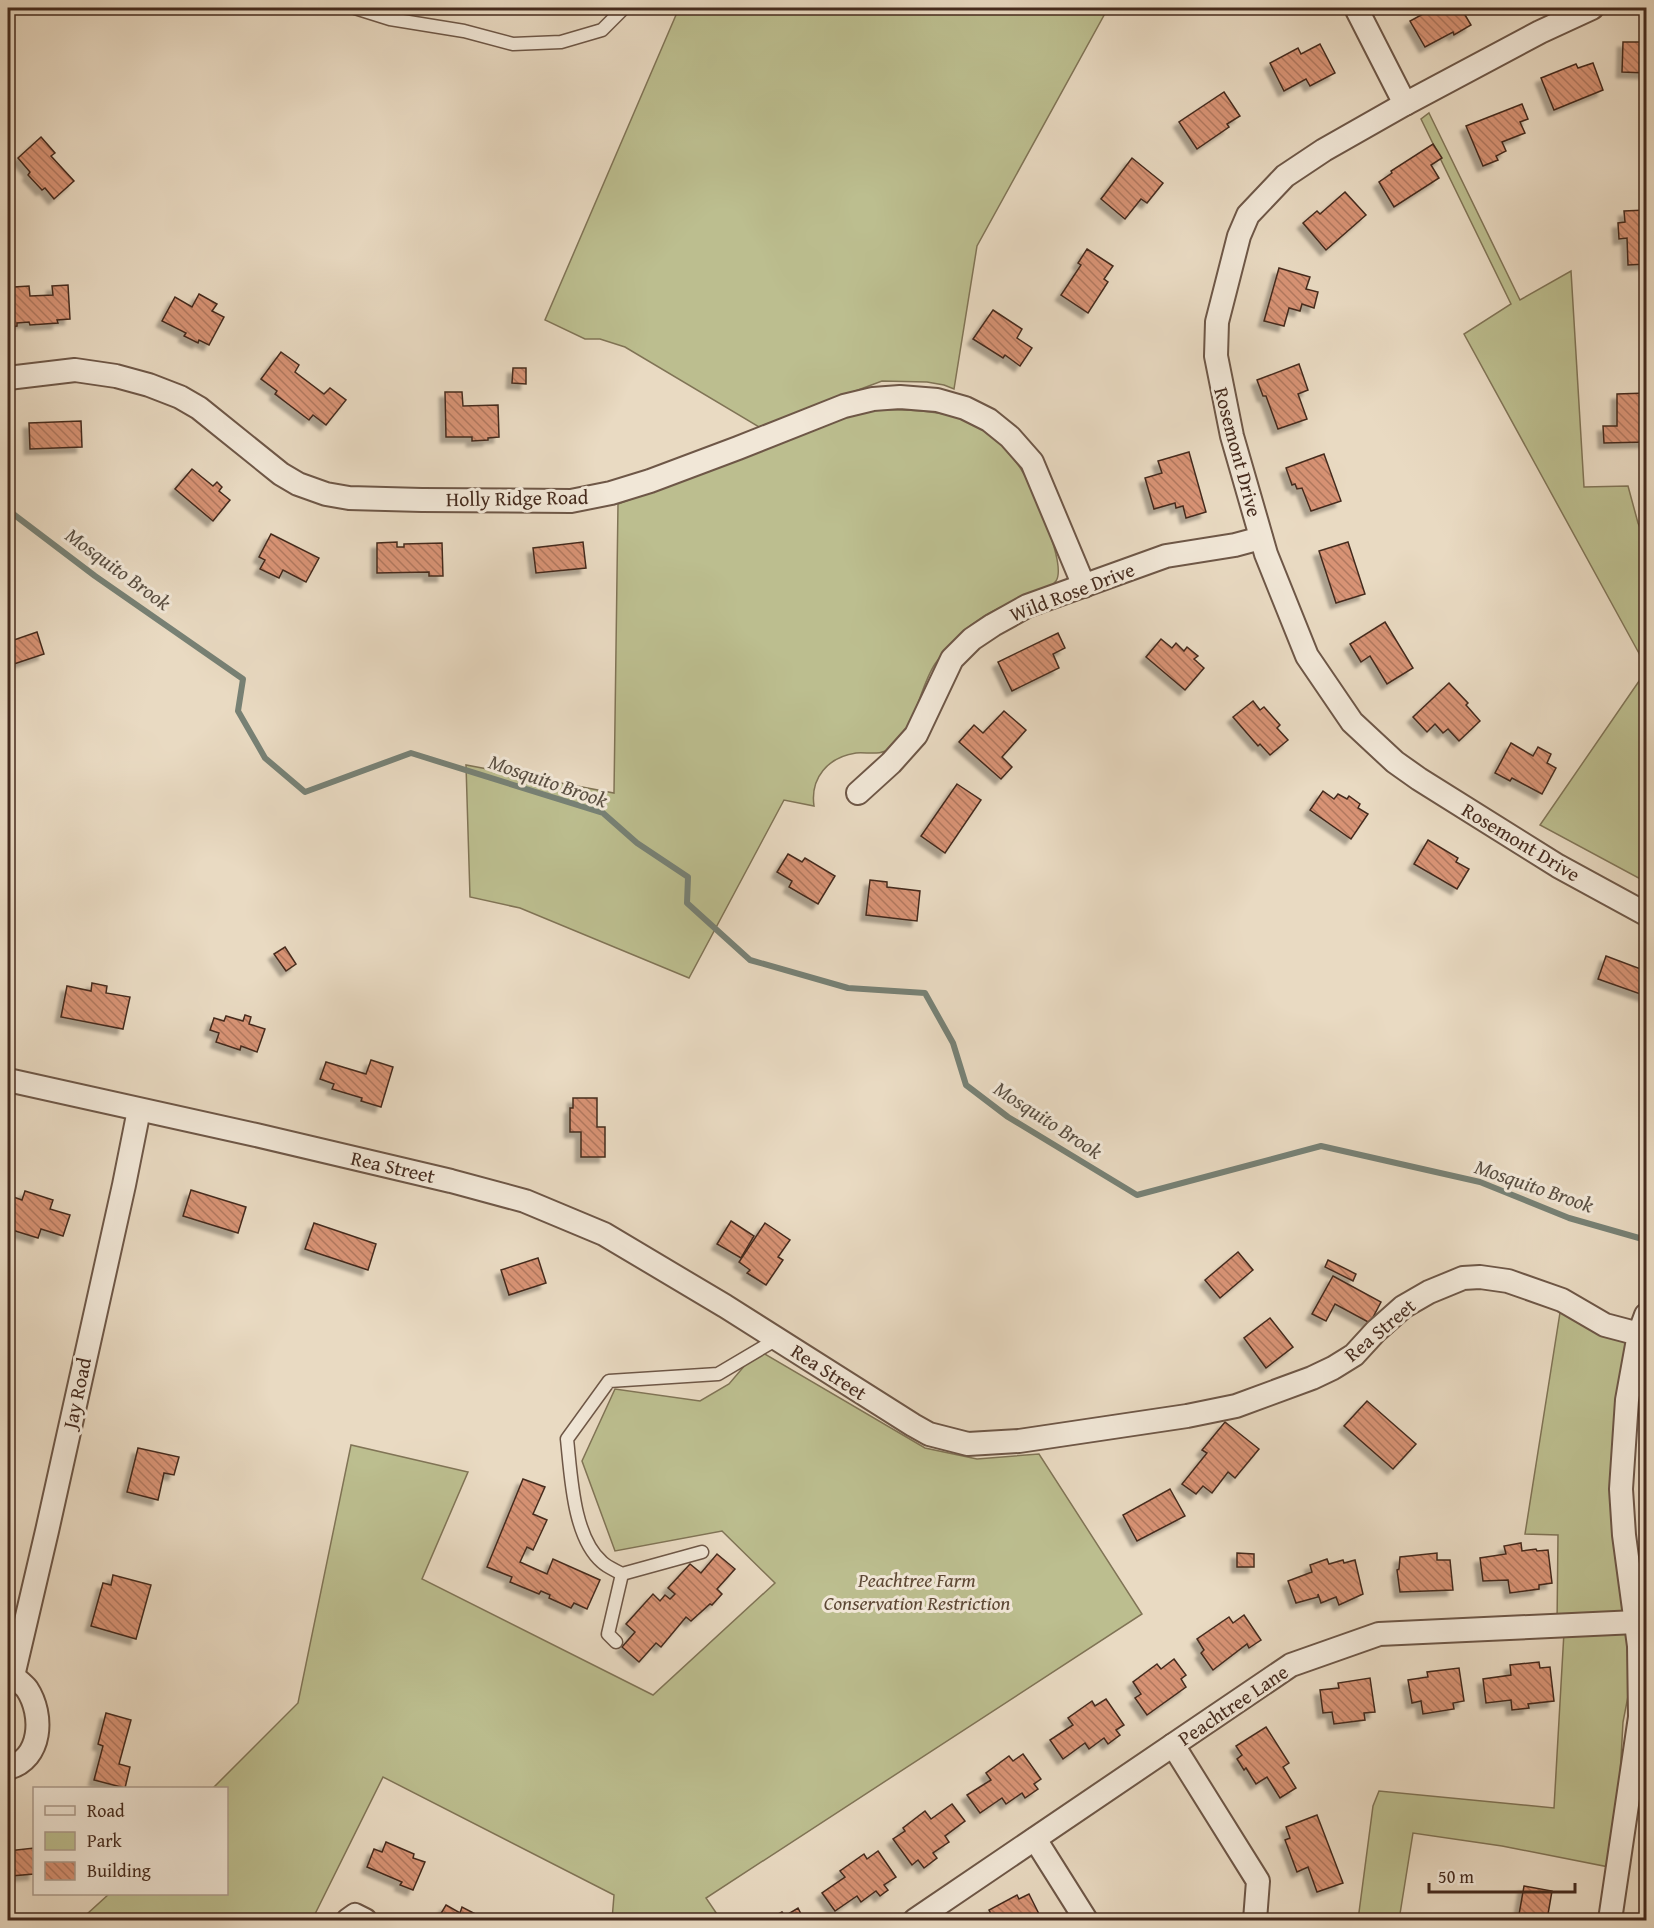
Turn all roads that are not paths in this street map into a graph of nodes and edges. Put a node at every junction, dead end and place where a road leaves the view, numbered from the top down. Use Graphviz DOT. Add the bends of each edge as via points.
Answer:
graph roads {
  1 [pos="355,8"];
  2 [pos="624,8"];
  3 [pos="1356,8"];
  4 [pos="1592,8"];
  5 [pos="1405,104"];
  6 [pos="8,378"];
  7 [pos="1261,538"];
  8 [pos="1084,586"];
  9 [pos="858,793"];
  10 [pos="1647,914"];
  11 [pos="8,1080"];
  12 [pos="139,1110"];
  13 [pos="1643,1324"];
  14 [pos="777,1339"];
  15 [pos="702,1552"];
  16 [pos="621,1574"];
  17 [pos="1636,1622"];
  18 [pos="616,1642"];
  19 [pos="10,1677"];
  20 [pos="1173,1745"];
  21 [pos="8,1768"];
  22 [pos="1638,1802"];
  23 [pos="1035,1839"];
  24 [pos="348,1920"];
  25 [pos="365,1920"];
  26 [pos="915,1920"];
  27 [pos="1086,1920"];
  28 [pos="1255,1920"];
  29 [pos="1610,1920"];
  1 -- 2 [label="lane" via="513,44 561,42 602,30"];
  3 -- 5 [label="street"];
  4 -- 5 [label="street, Rosemont Drive"];
  5 -- 7 [label="street, Rosemont Drive" via="1285,176 1248,214 1239,236 1217,322 1216,356 1232,436"];
  6 -- 8 [label="street, Holly Ridge Road" via="75,370 148,385 199,408 298,484 349,498 422,500 571,501 650,481 844,406 882,398 937,400 989,420 1032,462"];
  7 -- 8 [label="street, Wild Rose Drive" via="1166,556"];
  7 -- 10 [label="street, Rosemont Drive" via="1307,656 1352,722 1376,746 1558,866"];
  8 -- 9 [label="street, Wild Rose Drive" via="1027,606 972,639 952,659 916,735"];
  11 -- 12 [label="street, Rea Street"];
  12 -- 14 [label="street, Rea Street" via="268,1137 525,1201 604,1233"];
  12 -- 19 [label="street, Jay Road" via="48,1531"];
  13 -- 14 [label="street, Rea Street" via="1605,1325 1562,1300 1508,1281 1463,1278 1403,1307 1354,1355 1333,1368 1236,1406 1040,1438 968,1444 929,1434"];
  13 -- 17 [label="street" via="1627,1400 1621,1490"];
  14 -- 16 [label="lane" via="718,1374 609,1381 567,1439 576,1507 586,1540 601,1562"];
  15 -- 16 [label="lane"];
  16 -- 18 [label="lane" via="608,1634"];
  17 -- 20 [label="street, Peachtree Lane" via="1379,1634 1291,1665"];
  17 -- 22 [label="street" via="1641,1678"];
  19 -- 21 [label="street, Jay Road" via="26,1689 35,1710 38,1738 27,1758"];
  20 -- 23 [label="street, Peachtree Lane"];
  20 -- 28 [label="street" via="1258,1881"];
  22 -- 29 [label="street"];
  23 -- 26 [label="street, Peachtree Lane"];
  23 -- 27 [label="street"];
  24 -- 25 [label="street" via="355,1915"];
}
